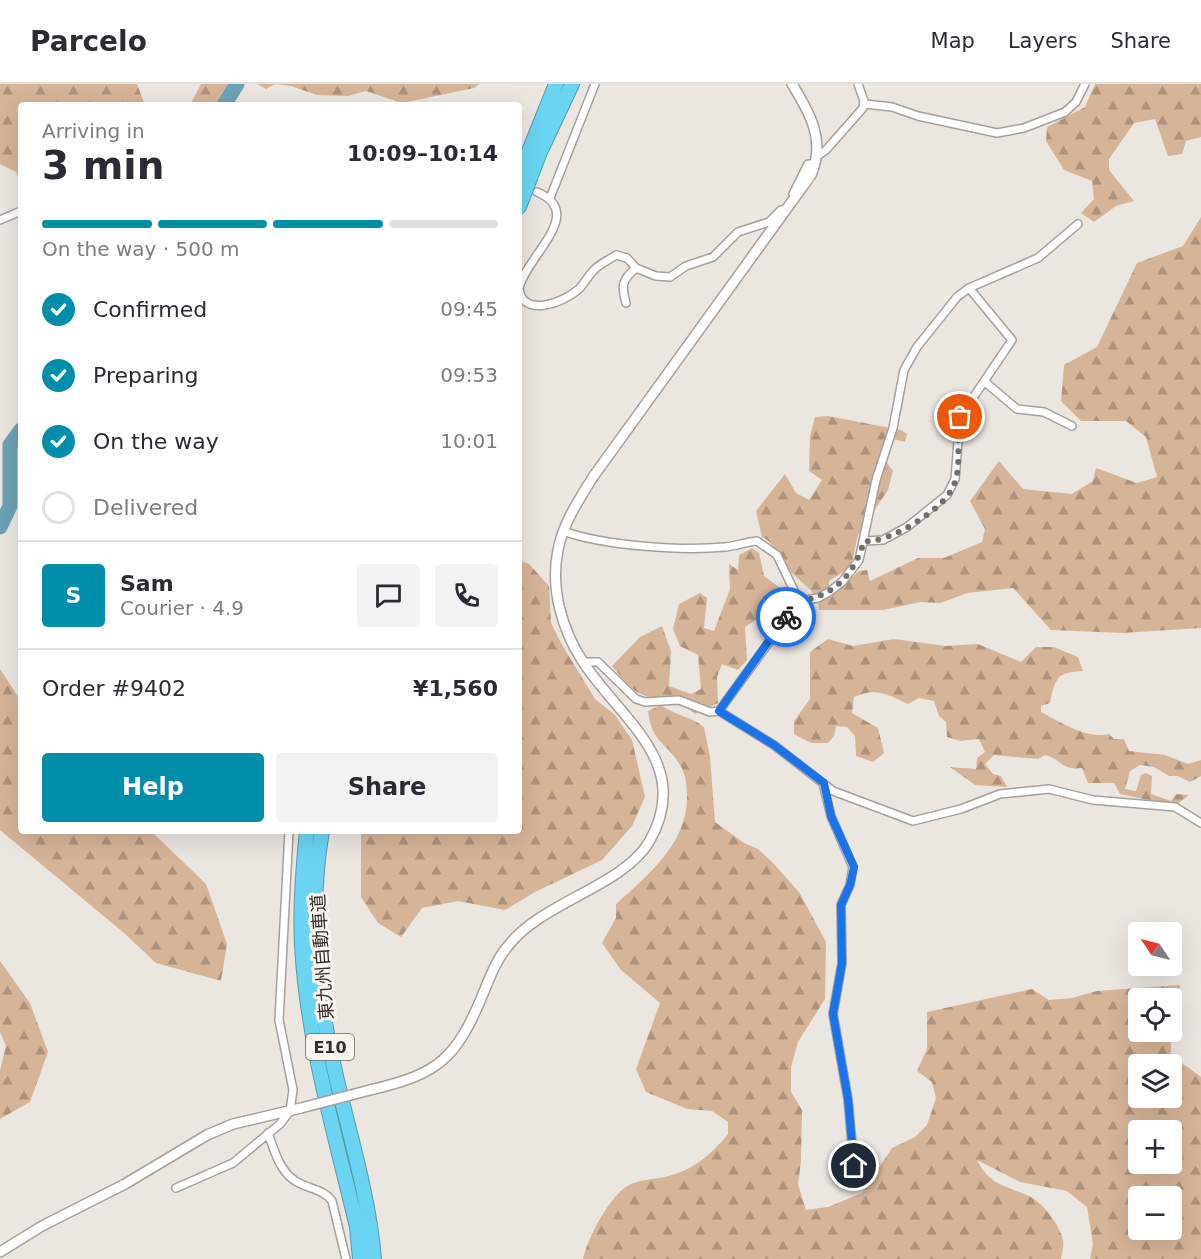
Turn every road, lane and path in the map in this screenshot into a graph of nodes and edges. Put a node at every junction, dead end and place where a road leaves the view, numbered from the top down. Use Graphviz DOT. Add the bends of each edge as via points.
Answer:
graph roads {
  1 [pos="556,84"];
  2 [pos="572,84"];
  3 [pos="595,84"];
  4 [pos="792,84"];
  5 [pos="858,84"];
  6 [pos="1085,84"];
  7 [pos="865,104"];
  8 [pos="816,160"];
  9 [pos="522,169"];
  10 [pos="537,192"];
  11 [pos="550,198"];
  12 [pos="522,199"];
  13 [pos="18,212"];
  14 [pos="0,220"];
  15 [pos="1078,224"];
  16 [pos="636,268"];
  17 [pos="522,278"];
  18 [pos="969,288"];
  19 [pos="522,300"];
  20 [pos="626,303"];
  21 [pos="985,382"];
  22 [pos="1072,426"];
  23 [pos="563,531"];
  24 [pos="864,541"];
  25 [pos="799,601"];
  26 [pos="583,662"];
  27 [pos="719,711"];
  28 [pos="824,783"];
  29 [pos="1201,823"];
  30 [pos="289,834"];
  31 [pos="307,834"];
  32 [pos="322,834"];
  33 [pos="290,1111"];
  34 [pos="268,1133"];
  35 [pos="854,1166"];
  36 [pos="176,1188"];
  37 [pos="0,1252"];
  38 [pos="346,1259"];
  39 [pos="360,1259"];
  40 [pos="374,1259"];
  1 -- 9 [label="highway"];
  2 -- 12 [label="highway"];
  3 -- 11 [label="street"];
  4 -- 8 [label="street" via="813,122"];
  5 -- 7 [label="street"];
  6 -- 7 [label="street" via="1076,102 1065,112 1024,128 997,133"];
  7 -- 8 [label="street"];
  8 -- 16 [label="street" via="808,164 775,217 738,232 713,257 686,266 670,277"];
  8 -- 23 [label="street" via="802,191 593,477"];
  10 -- 11 [label="street"];
  11 -- 17 [label="street" via="558,208 555,223"];
  13 -- 14 [label="street"];
  15 -- 18 [label="street" via="1038,258"];
  16 -- 19 [label="street" via="627,258 616,255 596,268 573,293 537,307"];
  16 -- 20 [label="street" via="621,286"];
  18 -- 21 [label="street" via="1012,340"];
  18 -- 24 [label="street" via="923,339 904,370 893,428 865,522"];
  21 -- 22 [label="street" via="1017,409 1044,412"];
  21 -- 24 [label="street" via="960,417 955,479 947,495 934,508 883,540"];
  23 -- 25 [label="street" via="590,540 699,548 758,541 777,555"];
  23 -- 26 [label="street" via="556,564 558,600"];
  24 -- 25 [label="street" via="859,560 842,582 818,597"];
  25 -- 27 [label="street"];
  26 -- 27 [label="street" via="598,662 636,699 679,700 710,712"];
  26 -- 33 [label="street, bridge" via="653,753 664,785 662,813 647,845 611,877 546,913 509,944 494,968 466,1034 451,1054 419,1075"];
  27 -- 28 [label="street" via="774,745"];
  28 -- 29 [label="street" via="833,791 913,821 962,810 1000,794 1049,789 1093,800 1175,807"];
  28 -- 35 [label="street" via="831,816 854,867 841,905 842,963 833,1014 848,1099"];
  30 -- 33 [label="street" via="279,1034 293,1090"];
  31 -- 39 [label="highway, 東九州自動車道 / E10" via="302,907 305,978 312,1027 357,1227"];
  32 -- 40 [label="highway, 東九州自動車道 / E10" via="315,924 320,980 335,1075 371,1227"];
  33 -- 34 [label="street"];
  33 -- 37 [label="street" via="233,1124 207,1135"];
  34 -- 36 [label="street" via="233,1163"];
  34 -- 38 [label="street" via="282,1168 294,1180 327,1194 332,1201"];
}
